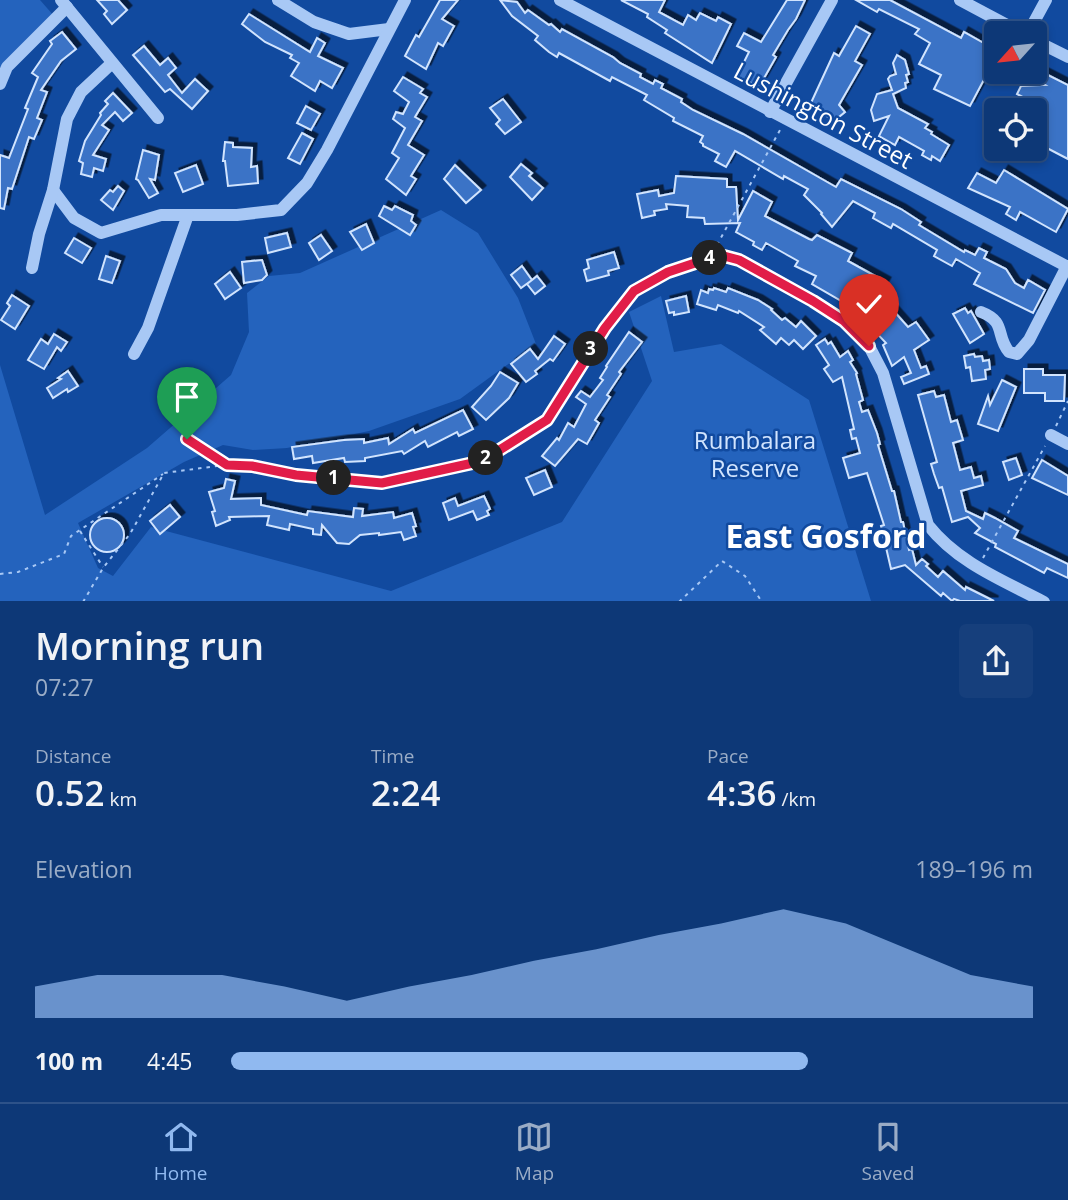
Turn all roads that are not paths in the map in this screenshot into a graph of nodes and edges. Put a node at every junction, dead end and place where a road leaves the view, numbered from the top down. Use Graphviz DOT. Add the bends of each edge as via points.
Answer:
graph roads {
  1 [pos="278,0"];
  2 [pos="405,0"];
  3 [pos="559,0"];
  4 [pos="832,0"];
  5 [pos="960,0"];
  6 [pos="1046,0"];
  7 [pos="64,4"];
  8 [pos="1001,21"];
  9 [pos="1033,21"];
  10 [pos="389,29"];
  11 [pos="1047,46"];
  12 [pos="1068,57"];
  13 [pos="112,63"];
  14 [pos="0,84"];
  15 [pos="770,112"];
  16 [pos="158,118"];
  17 [pos="53,190"];
  18 [pos="188,215"];
  19 [pos="1068,266"];
  20 [pos="32,268"];
  21 [pos="981,312"];
  22 [pos="134,354"];
  23 [pos="1051,435"];
  24 [pos="1068,444"];
  25 [pos="227,465"];
  26 [pos="1044,601"];
  1 -- 10 [label="street" via="314,22 349,34"];
  2 -- 10 [label="street"];
  3 -- 15 [label="street, Lushington Street"];
  4 -- 15 [label="street"];
  5 -- 8 [label="street"];
  6 -- 9 [label="street"];
  7 -- 13 [label="street"];
  7 -- 14 [label="street" via="7,67"];
  10 -- 18 [label="street" via="314,172 281,210"];
  11 -- 12 [label="street"];
  13 -- 16 [label="street"];
  13 -- 17 [label="street" via="81,92 66,119"];
  15 -- 19 [label="street, Lushington Street"];
  17 -- 18 [label="street" via="74,218 101,233 161,215"];
  17 -- 20 [label="street"];
  18 -- 22 [label="street" via="148,328"];
  19 -- 21 [label="street" via="1017,354 1004,346 993,317"];
  23 -- 24 [label="street"];
  25 -- 26 [label="street" via="382,483 482,461 547,420 634,291 668,272 724,256 739,260 844,321 869,346 883,373 928,525 942,543 977,568"];
}
